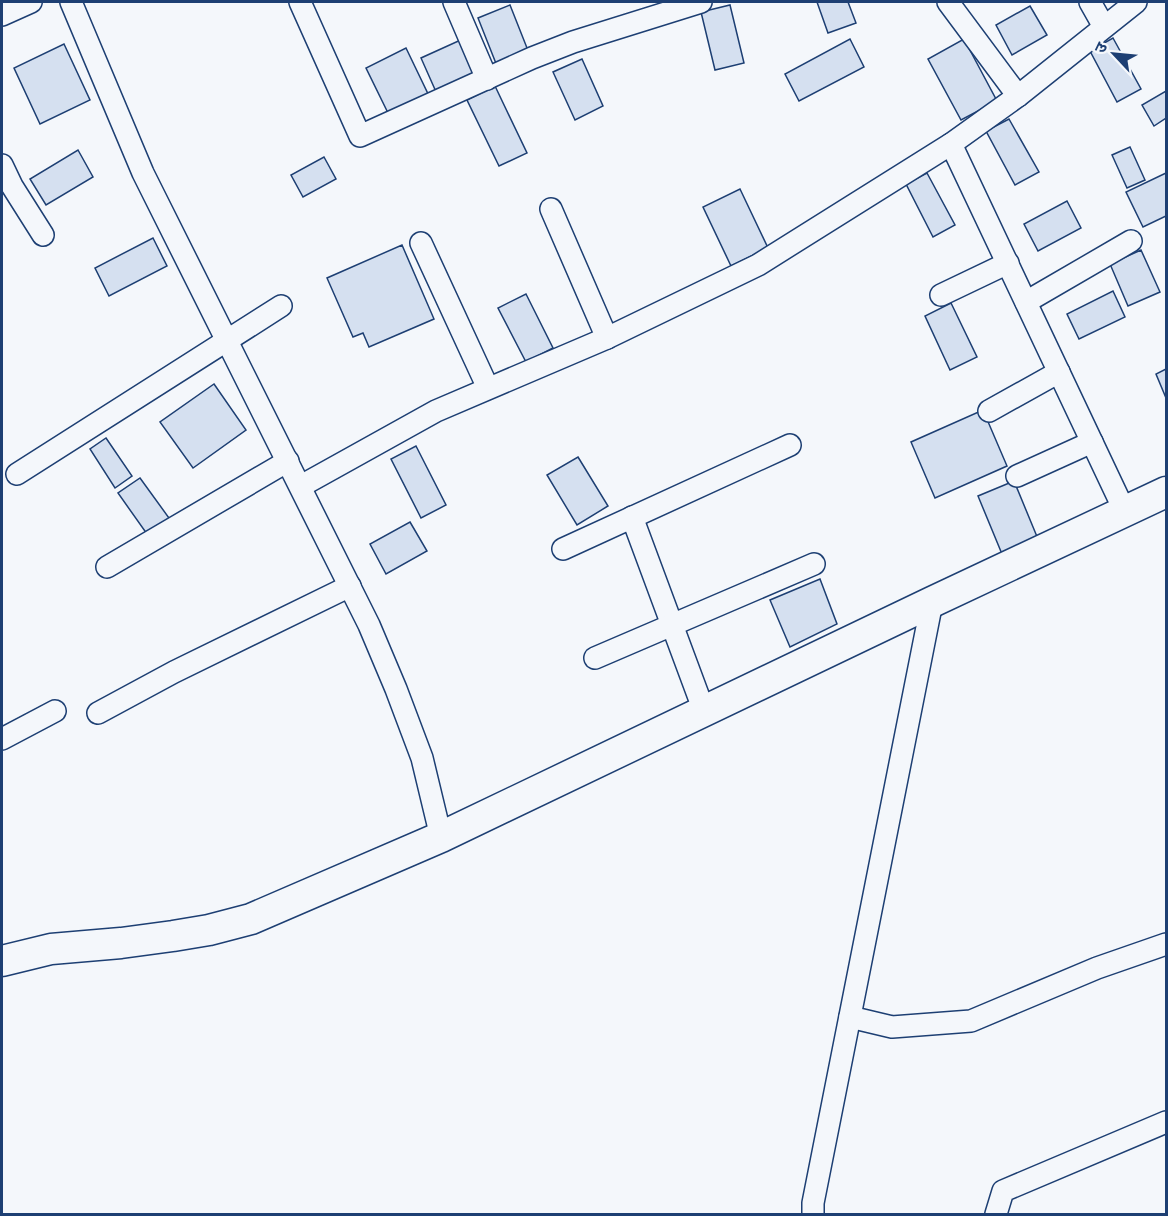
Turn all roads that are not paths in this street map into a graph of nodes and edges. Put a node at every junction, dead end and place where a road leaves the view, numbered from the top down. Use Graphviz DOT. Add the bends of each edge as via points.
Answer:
graph roads {
  1 [pos="32,2"];
  2 [pos="71,2"];
  3 [pos="300,2"];
  4 [pos="454,2"];
  5 [pos="701,2"];
  6 [pos="948,2"];
  7 [pos="1090,2"];
  8 [pos="1136,2"];
  9 [pos="2,15"];
  10 [pos="1103,26"];
  11 [pos="487,79"];
  12 [pos="1018,96"];
  13 [pos="951,144"];
  14 [pos="2,165"];
  15 [pos="7,189"];
  16 [pos="551,209"];
  17 [pos="43,235"];
  18 [pos="1131,242"];
  19 [pos="421,243"];
  20 [pos="1008,264"];
  21 [pos="941,295"];
  22 [pos="1026,302"];
  23 [pos="281,306"];
  24 [pos="607,338"];
  25 [pos="227,340"];
  26 [pos="1059,372"];
  27 [pos="488,388"];
  28 [pos="989,411"];
  29 [pos="1092,442"];
  30 [pos="790,445"];
  31 [pos="288,461"];
  32 [pos="17,474"];
  33 [pos="1017,476"];
  34 [pos="301,486"];
  35 [pos="1167,492"];
  36 [pos="1125,512"];
  37 [pos="632,518"];
  38 [pos="563,549"];
  39 [pos="814,564"];
  40 [pos="107,567"];
  41 [pos="350,586"];
  42 [pos="932,602"];
  43 [pos="672,625"];
  44 [pos="595,658"];
  45 [pos="55,711"];
  46 [pos="704,711"];
  47 [pos="98,713"];
  48 [pos="2,739"];
  49 [pos="441,837"];
  50 [pos="1167,944"];
  51 [pos="2,961"];
  52 [pos="850,1017"];
  53 [pos="1167,1122"];
  54 [pos="813,1215"];
  55 [pos="996,1215"];
  1 -- 9 [label="street"];
  2 -- 25 [label="street" via="143,172"];
  3 -- 11 [label="street" via="360,136"];
  4 -- 11 [label="street"];
  5 -- 11 [label="street" via="573,42"];
  6 -- 12 [label="street"];
  7 -- 10 [label="street"];
  8 -- 10 [label="street"];
  10 -- 12 [label="street"];
  12 -- 13 [label="street"];
  13 -- 20 [label="street"];
  13 -- 24 [label="street" via="758,265"];
  14 -- 15 [label="street"];
  15 -- 17 [label="street"];
  16 -- 24 [label="street"];
  18 -- 22 [label="street"];
  19 -- 27 [label="street"];
  20 -- 21 [label="street"];
  20 -- 22 [label="street"];
  22 -- 26 [label="street"];
  23 -- 25 [label="street"];
  24 -- 27 [label="street"];
  25 -- 31 [label="street"];
  25 -- 32 [label="street"];
  26 -- 28 [label="street"];
  26 -- 29 [label="street"];
  27 -- 34 [label="street" via="401,429"];
  29 -- 33 [label="street"];
  29 -- 36 [label="street"];
  30 -- 37 [label="street"];
  31 -- 34 [label="street"];
  31 -- 40 [label="street"];
  34 -- 41 [label="street"];
  35 -- 36 [label="street"];
  36 -- 42 [label="street"];
  37 -- 38 [label="street"];
  37 -- 43 [label="street"];
  39 -- 43 [label="street"];
  41 -- 47 [label="street"];
  41 -- 49 [label="street" via="422,758"];
  42 -- 46 [label="street"];
  42 -- 52 [label="street"];
  43 -- 44 [label="street"];
  43 -- 46 [label="street"];
  45 -- 48 [label="street"];
  46 -- 49 [label="street"];
  49 -- 51 [label="street" via="251,919 209,930 51,949"];
  50 -- 52 [label="street" via="1097,968 971,1021 892,1027"];
  52 -- 54 [label="street"];
  53 -- 55 [label="street" via="1003,1191"];
}
